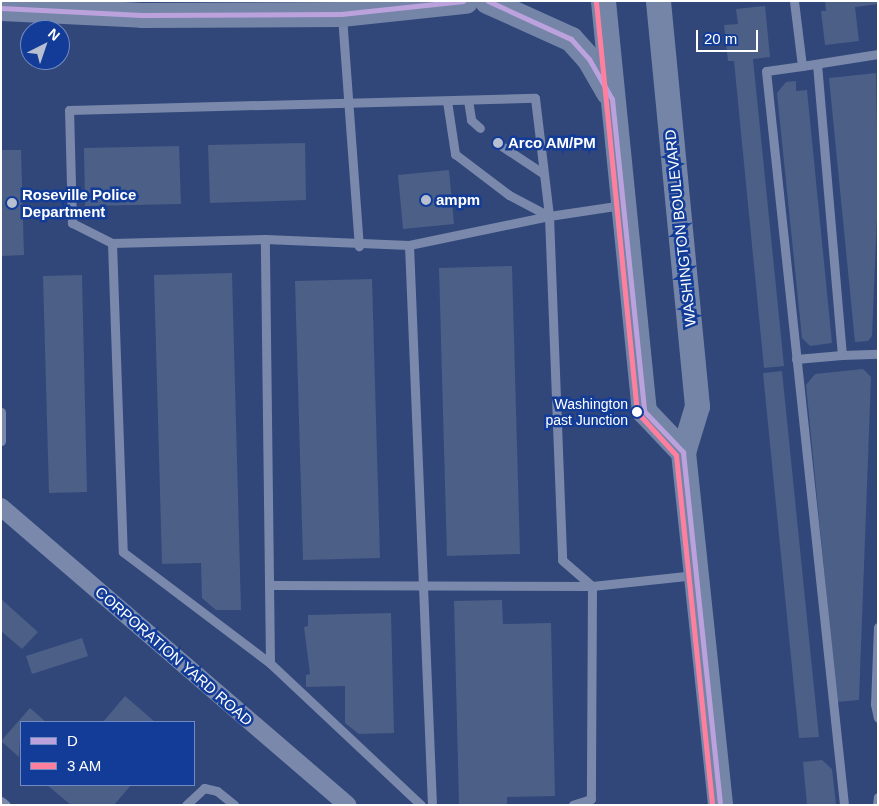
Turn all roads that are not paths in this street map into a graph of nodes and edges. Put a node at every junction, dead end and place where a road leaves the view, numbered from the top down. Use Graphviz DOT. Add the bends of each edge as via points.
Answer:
graph roads {
  1 [pos="464,1"];
  2 [pos="487,1"];
  3 [pos="603,1"];
  4 [pos="658,1"];
  5 [pos="794,1"];
  6 [pos="1,8"];
  7 [pos="342,14"];
  8 [pos="878,54"];
  9 [pos="817,64"];
  10 [pos="802,66"];
  11 [pos="612,99"];
  12 [pos="468,100"];
  13 [pos="447,101"];
  14 [pos="348,104"];
  15 [pos="480,128"];
  16 [pos="503,147"];
  17 [pos="544,174"];
  18 [pos="623,205"];
  19 [pos="549,216"];
  20 [pos="265,239"];
  21 [pos="112,243"];
  22 [pos="409,245"];
  23 [pos="359,246"];
  24 [pos="878,354"];
  25 [pos="842,355"];
  26 [pos="796,359"];
  27 [pos="1,412"];
  28 [pos="1,441"];
  29 [pos="682,452"];
  30 [pos="1,507"];
  31 [pos="696,575"];
  32 [pos="423,583"];
  33 [pos="270,585"];
  34 [pos="592,586"];
  35 [pos="878,627"];
  36 [pos="270,663"];
  37 [pos="878,718"];
  38 [pos="878,797"];
  39 [pos="1,800"];
  40 [pos="336,801"];
  41 [pos="6,805"];
  42 [pos="186,805"];
  43 [pos="234,805"];
  44 [pos="421,805"];
  45 [pos="432,805"];
  46 [pos="573,805"];
  47 [pos="720,805"];
  48 [pos="844,805"];
  49 [pos="877,805"];
  1 -- 7 [label="main road"];
  2 -- 11 [label="main road" via="570,39 589,59"];
  3 -- 11 [label="main road"];
  4 -- 29 [label="main road, WASHINGTON BOULEVARD" via="697,406"];
  5 -- 10 [label="lane"];
  6 -- 7 [label="main road" via="142,15"];
  7 -- 14 [label="lane"];
  8 -- 9 [label="lane"];
  9 -- 10 [label="lane"];
  9 -- 25 [label="lane"];
  10 -- 26 [label="lane" via="766,71"];
  11 -- 18 [label="main road"];
  12 -- 13 [label="lane"];
  12 -- 15 [label="lane" via="471,120"];
  12 -- 17 [label="lane" via="535,98"];
  13 -- 14 [label="lane"];
  13 -- 19 [label="lane" via="456,154 509,195"];
  14 -- 21 [label="lane" via="69,110 72,223"];
  14 -- 23 [label="lane"];
  16 -- 17 [label="lane"];
  17 -- 19 [label="lane"];
  18 -- 19 [label="lane"];
  18 -- 29 [label="main road" via="644,411"];
  19 -- 22 [label="lane"];
  19 -- 34 [label="lane" via="562,560"];
  20 -- 21 [label="lane"];
  20 -- 23 [label="lane"];
  20 -- 33 [label="lane"];
  21 -- 36 [label="lane" via="123,552"];
  22 -- 23 [label="lane"];
  22 -- 32 [label="lane"];
  24 -- 25 [label="lane"];
  25 -- 26 [label="lane"];
  26 -- 48 [label="lane"];
  27 -- 28 [label="lane"];
  29 -- 31 [label="main road, WASHINGTON BOULEVARD"];
  30 -- 40 [label="street, CORPORATION YARD ROAD"];
  31 -- 34 [label="lane"];
  31 -- 47 [label="main road, WASHINGTON BOULEVARD"];
  32 -- 33 [label="lane"];
  32 -- 34 [label="lane"];
  32 -- 45 [label="lane"];
  33 -- 36 [label="lane"];
  34 -- 46 [label="lane" via="591,798"];
  35 -- 37 [label="lane" via="875,704"];
  36 -- 44 [label="lane"];
  38 -- 49 [label="lane"];
  39 -- 41 [label="lane"];
  42 -- 43 [label="lane" via="204,788 217,791"];
}
